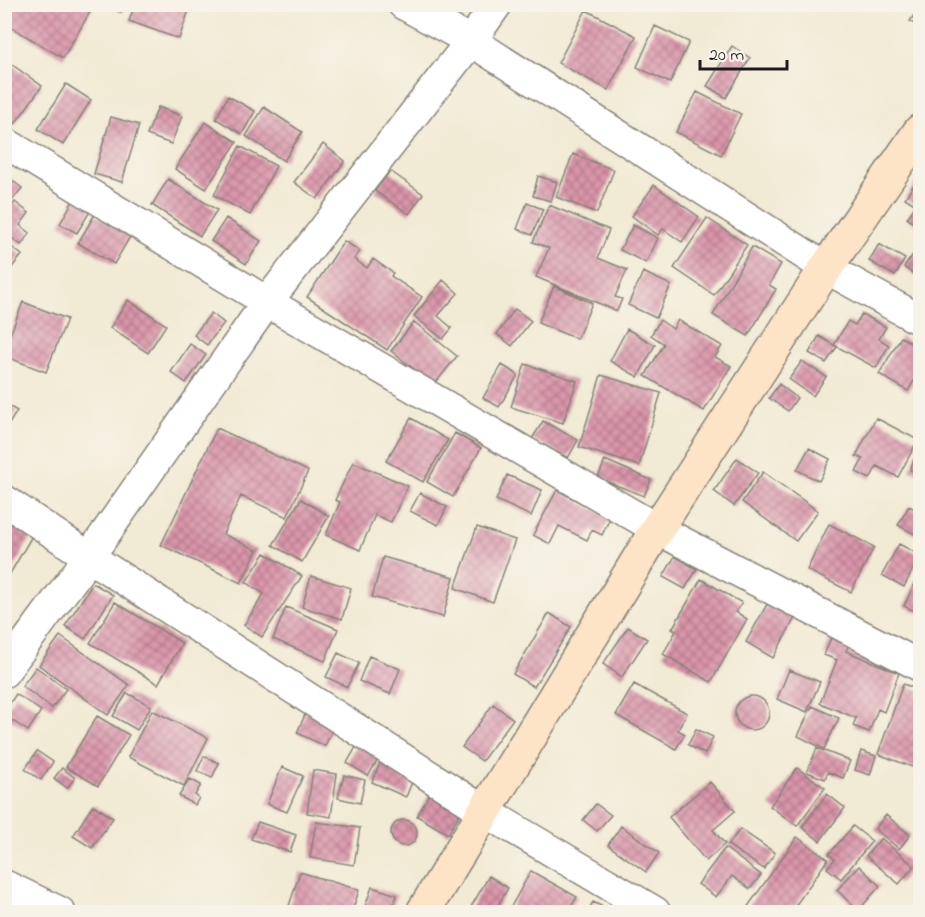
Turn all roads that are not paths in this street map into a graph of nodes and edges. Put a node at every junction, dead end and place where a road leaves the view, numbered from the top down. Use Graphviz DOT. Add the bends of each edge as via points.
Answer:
graph roads {
  1 [pos="403,4"];
  2 [pos="497,4"];
  3 [pos="471,41"];
  4 [pos="921,131"];
  5 [pos="4,142"];
  6 [pos="826,268"];
  7 [pos="267,302"];
  8 [pos="921,320"];
  9 [pos="4,500"];
  10 [pos="657,529"];
  11 [pos="89,557"];
  12 [pos="921,666"];
  13 [pos="4,672"];
  14 [pos="484,811"];
  15 [pos="4,885"];
  16 [pos="60,912"];
  17 [pos="423,912"];
  18 [pos="655,912"];
  1 -- 3 [label="street"];
  2 -- 3 [label="street"];
  3 -- 6 [label="street"];
  3 -- 7 [label="street"];
  4 -- 6 [label="main road"];
  5 -- 7 [label="street"];
  6 -- 8 [label="street"];
  6 -- 10 [label="main road"];
  7 -- 10 [label="street"];
  7 -- 11 [label="street"];
  9 -- 11 [label="street"];
  10 -- 12 [label="street"];
  10 -- 14 [label="main road"];
  11 -- 13 [label="street"];
  11 -- 14 [label="street"];
  14 -- 17 [label="main road"];
  14 -- 18 [label="street"];
  15 -- 16 [label="street"];
}
